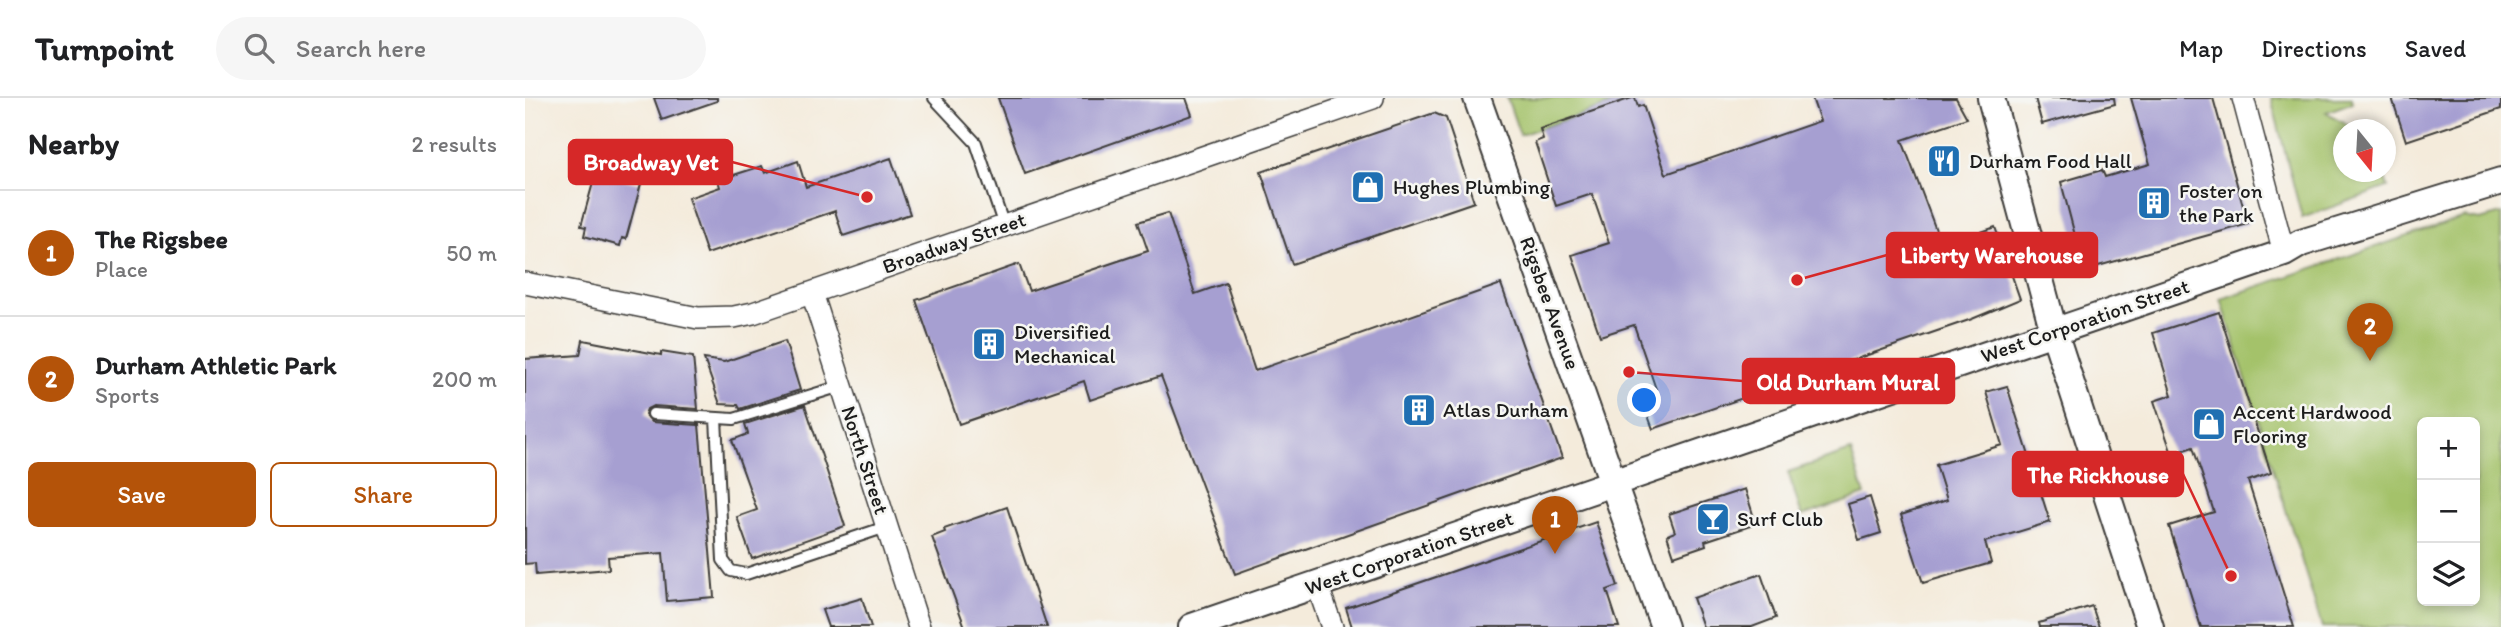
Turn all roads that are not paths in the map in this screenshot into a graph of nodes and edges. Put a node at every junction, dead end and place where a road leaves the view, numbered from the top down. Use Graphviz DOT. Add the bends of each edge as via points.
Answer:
graph roads {
  1 [pos="934,98"];
  2 [pos="1373,98"];
  3 [pos="1477,98"];
  4 [pos="1991,98"];
  5 [pos="2243,98"];
  6 [pos="2501,181"];
  7 [pos="1004,226"];
  8 [pos="2284,253"];
  9 [pos="525,283"];
  10 [pos="812,293"];
  11 [pos="2055,332"];
  12 [pos="841,386"];
  13 [pos="653,414"];
  14 [pos="716,418"];
  15 [pos="1613,483"];
  16 [pos="886,527"];
  17 [pos="1317,584"];
  18 [pos="919,627"];
  19 [pos="1192,627"];
  20 [pos="1332,627"];
  21 [pos="1664,627"];
  22 [pos="2150,627"];
  1 -- 7 [label="lane" via="976,143"];
  2 -- 7 [label="street, Broadway Street"];
  3 -- 15 [label="street, Rigsbee Avenue"];
  4 -- 11 [label="street"];
  5 -- 8 [label="street"];
  6 -- 8 [label="street, West Corporation Street" via="2301,243"];
  7 -- 10 [label="street, Broadway Street"];
  8 -- 11 [label="street, West Corporation Street"];
  9 -- 10 [label="street, Broadway Street" via="698,318 753,313"];
  10 -- 12 [label="street, North Street"];
  11 -- 15 [label="street, West Corporation Street"];
  11 -- 22 [label="street"];
  12 -- 14 [label="lane" via="734,419"];
  12 -- 16 [label="street, North Street"];
  13 -- 14 [label="lane"];
  14 -- 16 [label="lane" via="723,560 731,572 746,574"];
  15 -- 17 [label="street, West Corporation Street"];
  15 -- 21 [label="street, Rigsbee Avenue"];
  16 -- 18 [label="street, North Street"];
  17 -- 19 [label="street, West Corporation Street"];
  17 -- 20 [label="street"];
}
